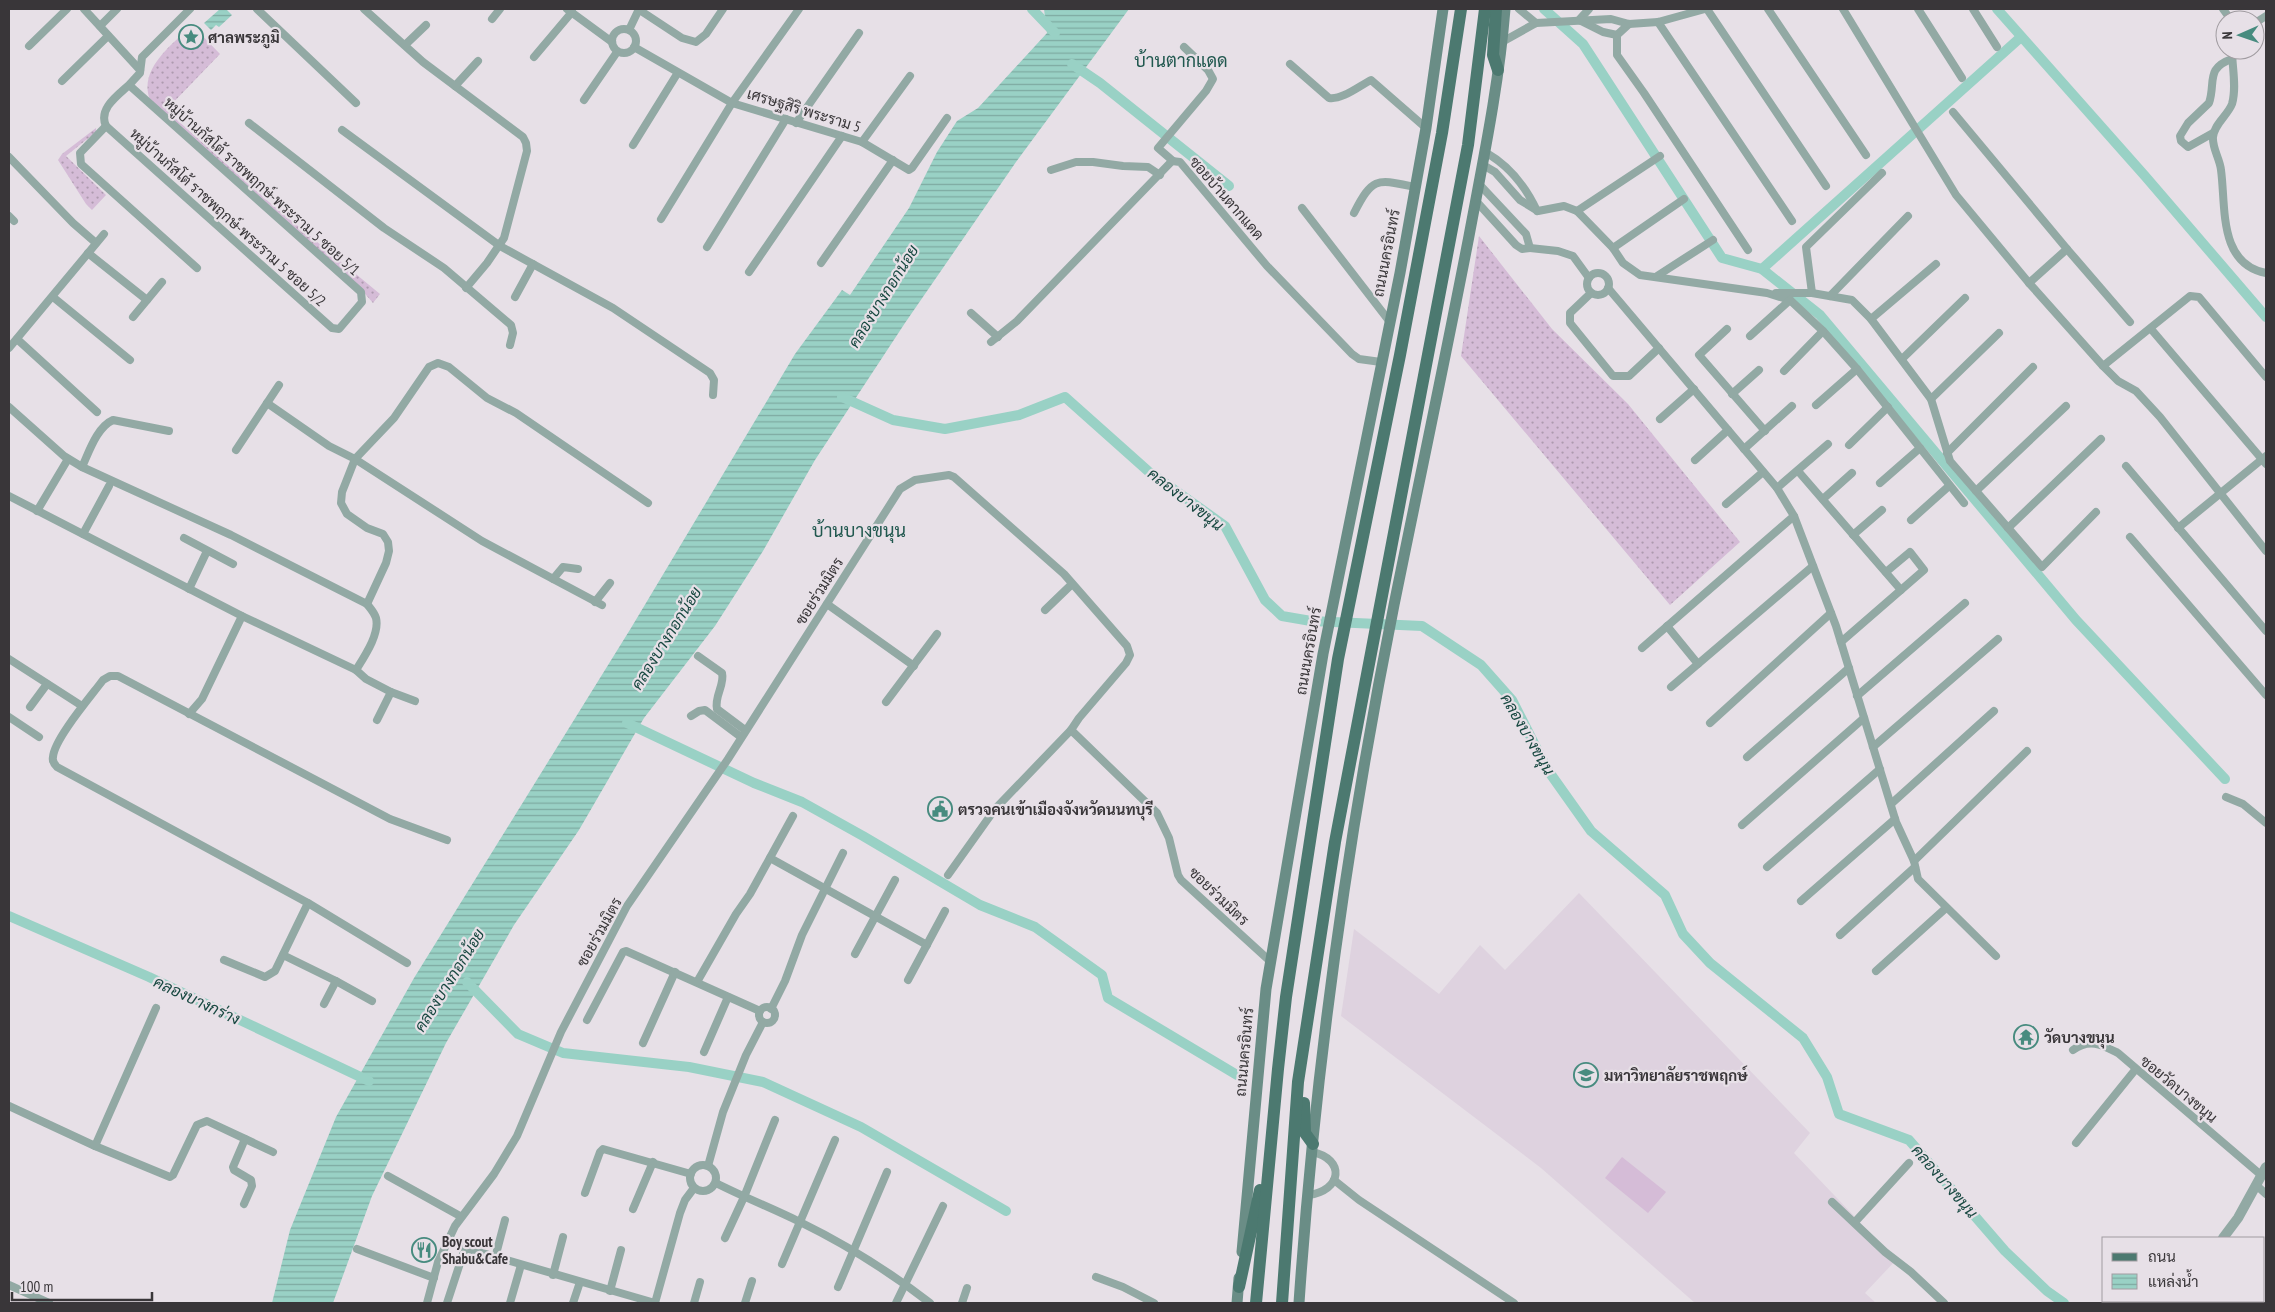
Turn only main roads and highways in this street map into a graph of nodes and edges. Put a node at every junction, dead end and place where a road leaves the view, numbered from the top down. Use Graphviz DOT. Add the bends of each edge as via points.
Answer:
graph roads {
  1 [pos="1443,9"];
  2 [pos="1486,9"];
  3 [pos="1496,9"];
  4 [pos="1505,9"];
  5 [pos="1459,13"];
  6 [pos="1498,70"];
  7 [pos="1298,1082"];
  8 [pos="1312,1148"];
  9 [pos="1270,1154"];
  10 [pos="1239,1287"];
  11 [pos="1237,1303"];
  12 [pos="1256,1303"];
  13 [pos="1282,1303"];
  14 [pos="1299,1303"];
  1 -- 10 [label="main road, ถนนนครอินทร์" via="1416,187 1330,616 1270,962"];
  2 -- 7 [label="main road" via="1468,145 1335,842"];
  3 -- 6 [label="main road" via="1493,55"];
  4 -- 6 [label="main road"];
  5 -- 9 [label="main road, ถนนนครอินทร์" via="1442,134 1417,268 1342,637 1289,980"];
  6 -- 8 [label="main road" via="1483,165 1392,616 1359,806"];
  7 -- 8 [label="main road" via="1303,1091 1305,1133"];
  7 -- 13 [label="main road"];
  8 -- 14 [label="main road"];
  9 -- 10 [label="main road"];
  9 -- 12 [label="main road, ถนนนครอินทร์"];
  10 -- 11 [label="main road, ถนนนครอินทร์"];
}
